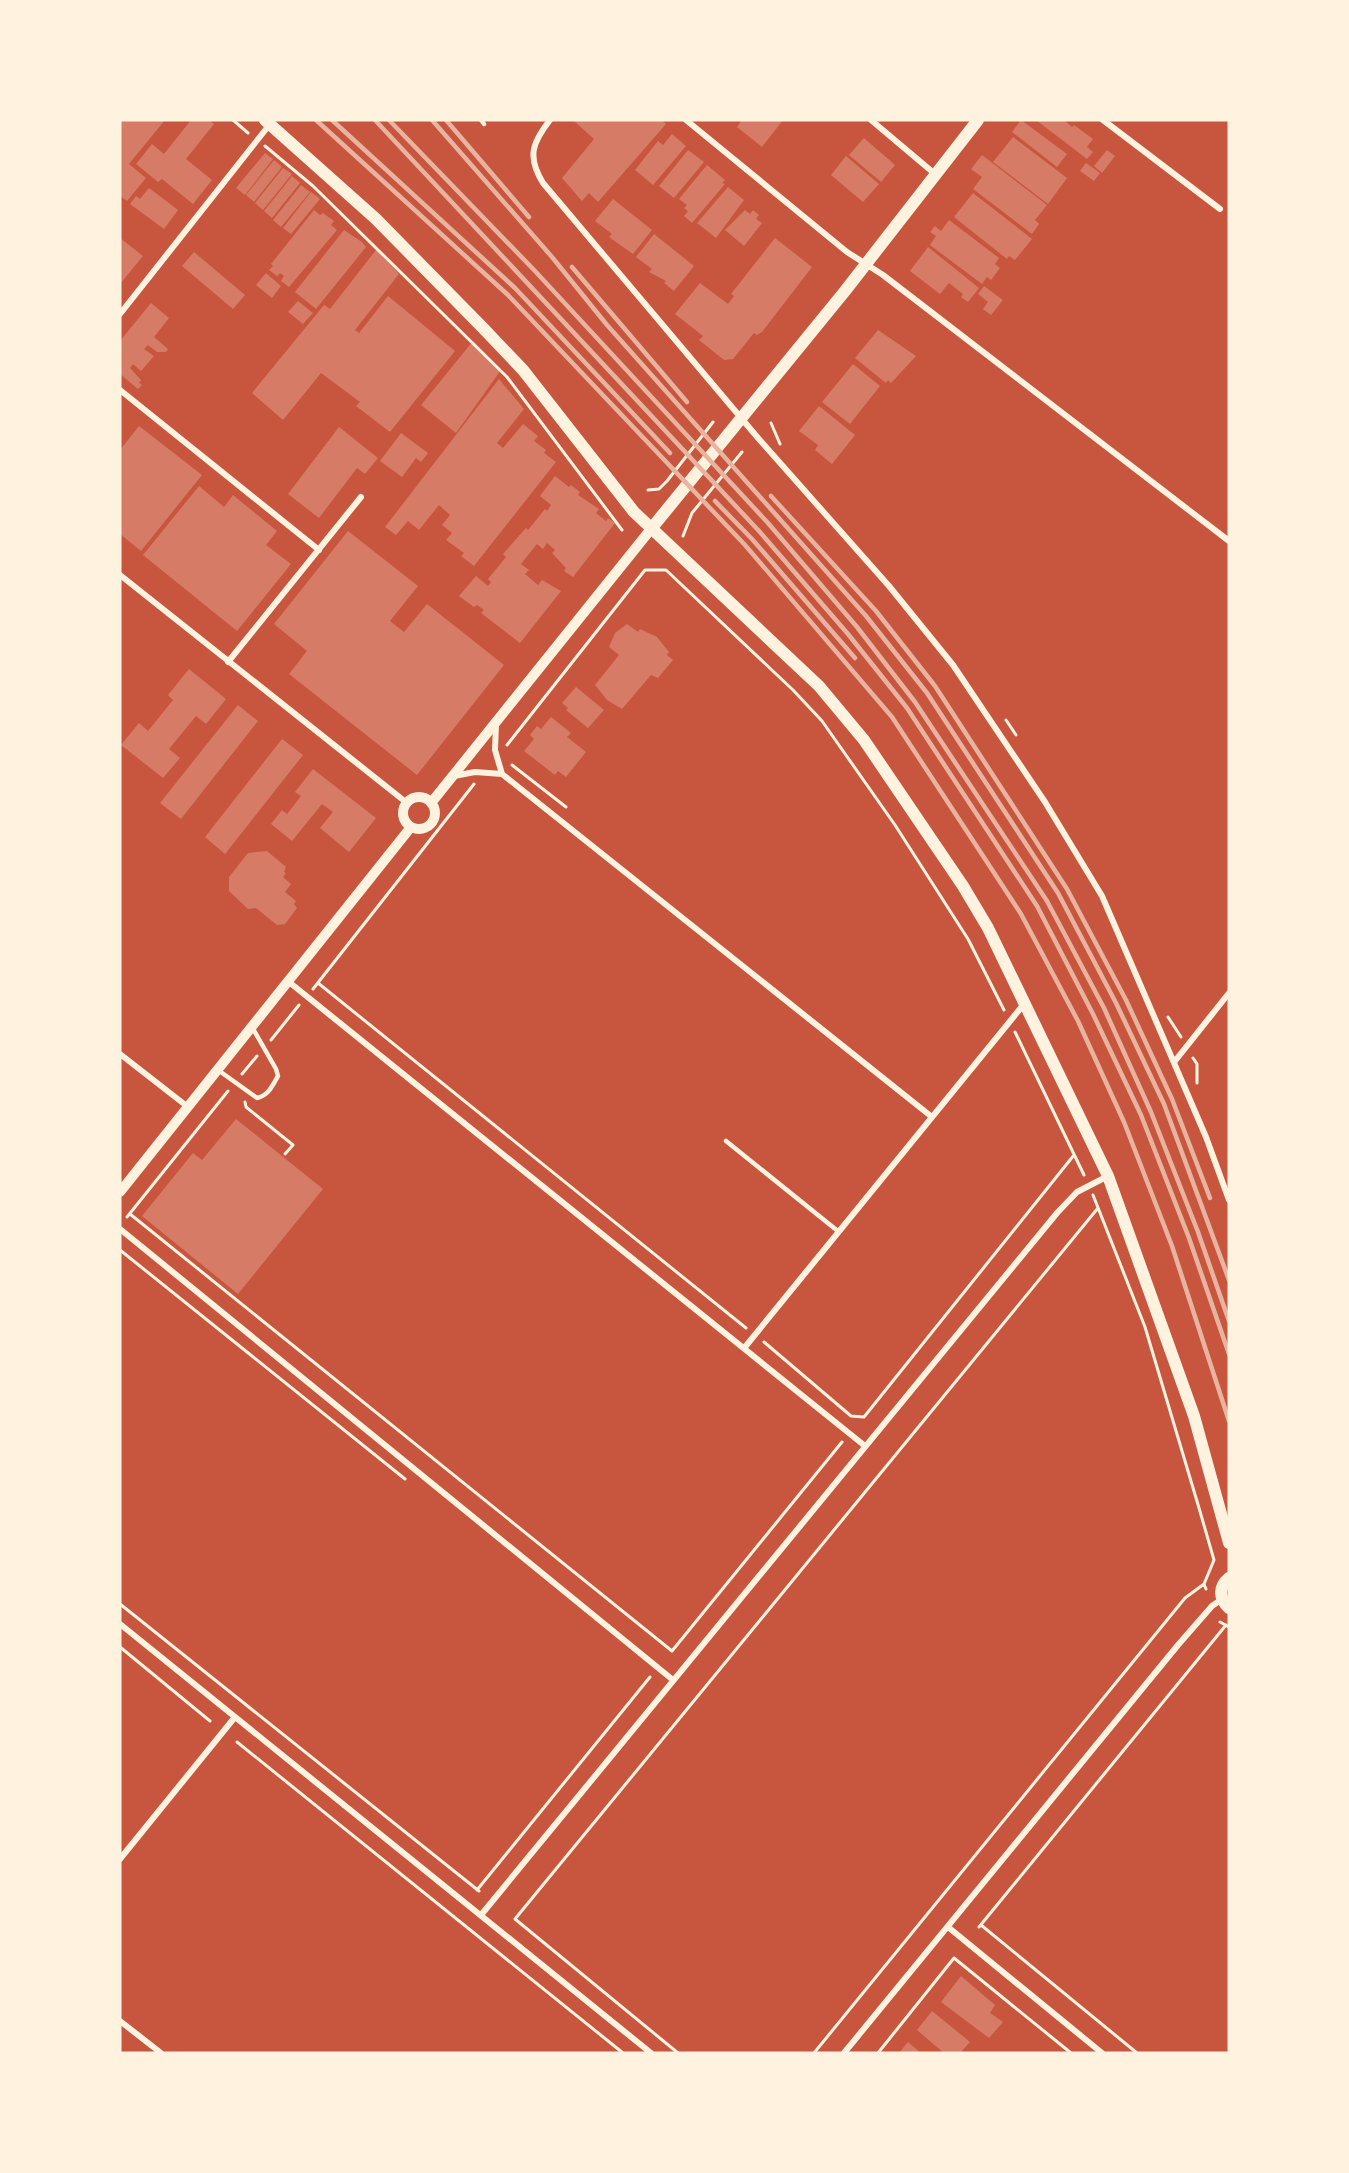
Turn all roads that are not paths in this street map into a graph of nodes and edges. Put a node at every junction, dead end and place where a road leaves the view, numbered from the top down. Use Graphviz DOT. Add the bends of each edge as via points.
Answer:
graph roads {
  1 [pos="550,120"];
  2 [pos="686,120"];
  3 [pos="871,120"];
  4 [pos="978,120"];
  5 [pos="1103,120"];
  6 [pos="268,122"];
  7 [pos="935,174"];
  8 [pos="1220,209"];
  9 [pos="865,264"];
  10 [pos="120,314"];
  11 [pos="120,390"];
  12 [pos="739,422"];
  13 [pos="361,497"];
  14 [pos="651,529"];
  15 [pos="1229,541"];
  16 [pos="319,550"];
  17 [pos="120,575"];
  18 [pos="228,662"];
  19 [pos="496,722"];
  20 [pos="502,774"];
  21 [pos="453,776"];
  22 [pos="431,802"];
  23 [pos="407,803"];
  24 [pos="411,827"];
  25 [pos="289,982"];
  26 [pos="1229,993"];
  27 [pos="1024,1004"];
  28 [pos="252,1027"];
  29 [pos="120,1054"];
  30 [pos="1175,1061"];
  31 [pos="218,1070"];
  32 [pos="188,1107"];
  33 [pos="932,1117"];
  34 [pos="726,1141"];
  35 [pos="1108,1176"];
  36 [pos="120,1192"];
  37 [pos="1229,1200"];
  38 [pos="120,1229"];
  39 [pos="839,1232"];
  40 [pos="745,1347"];
  41 [pos="865,1446"];
  42 [pos="1229,1543"];
  43 [pos="1229,1578"];
  44 [pos="1221,1604"];
  45 [pos="120,1624"];
  46 [pos="673,1680"];
  47 [pos="235,1717"];
  48 [pos="120,1859"];
  49 [pos="481,1915"];
  50 [pos="948,1928"];
  51 [pos="120,2021"];
  52 [pos="161,2053"];
  53 [pos="651,2053"];
  54 [pos="844,2053"];
  55 [pos="1102,2053"];
  1 -- 12 [label="street" via="532,156 533,167 543,183"];
  2 -- 9 [label="street"];
  3 -- 7 [label="street"];
  4 -- 7 [label="main road"];
  5 -- 8 [label="street"];
  6 -- 10 [label="street" via="258,140"];
  6 -- 14 [label="main road" via="376,219 504,349"];
  7 -- 9 [label="main road"];
  9 -- 12 [label="main road"];
  9 -- 15 [label="street"];
  11 -- 16 [label="street"];
  12 -- 14 [label="main road"];
  12 -- 30 [label="street" via="889,586 953,664 1102,896"];
  13 -- 16 [label="street"];
  14 -- 19 [label="street"];
  14 -- 27 [label="main road" via="819,686 864,740 963,886"];
  16 -- 18 [label="street"];
  17 -- 18 [label="street"];
  18 -- 23 [label="street"];
  19 -- 20 [label="street" via="497,759"];
  19 -- 21 [label="street"];
  20 -- 21 [label="street"];
  20 -- 33 [label="street"];
  21 -- 22 [label="street"];
  22 -- 23 [label="street" via="418,797"];
  22 -- 24 [label="street" via="435,812 432,824 423,829"];
  23 -- 24 [label="street" via="404,815"];
  24 -- 25 [label="street"];
  25 -- 28 [label="street"];
  25 -- 40 [label="street"];
  26 -- 30 [label="street"];
  27 -- 33 [label="street"];
  27 -- 35 [label="main road"];
  28 -- 31 [label="street"];
  28 -- 31 [label="lane" via="278,1076 265,1096 257,1098"];
  29 -- 32 [label="street"];
  30 -- 37 [label="street"];
  31 -- 32 [label="street"];
  32 -- 36 [label="street"];
  33 -- 39 [label="street"];
  34 -- 39 [label="lane"];
  35 -- 41 [label="street" via="1077,1192 1057,1213"];
  35 -- 42 [label="main road" via="1194,1416"];
  38 -- 46 [label="street"];
  39 -- 40 [label="street"];
  40 -- 41 [label="street"];
  41 -- 46 [label="street"];
  43 -- 44 [label="main road" via="1222,1586"];
  44 -- 50 [label="street"];
  45 -- 47 [label="street"];
  46 -- 49 [label="street"];
  47 -- 48 [label="street"];
  47 -- 49 [label="street"];
  49 -- 53 [label="street"];
  50 -- 54 [label="street"];
  50 -- 55 [label="street"];
  51 -- 52 [label="street"];
}
